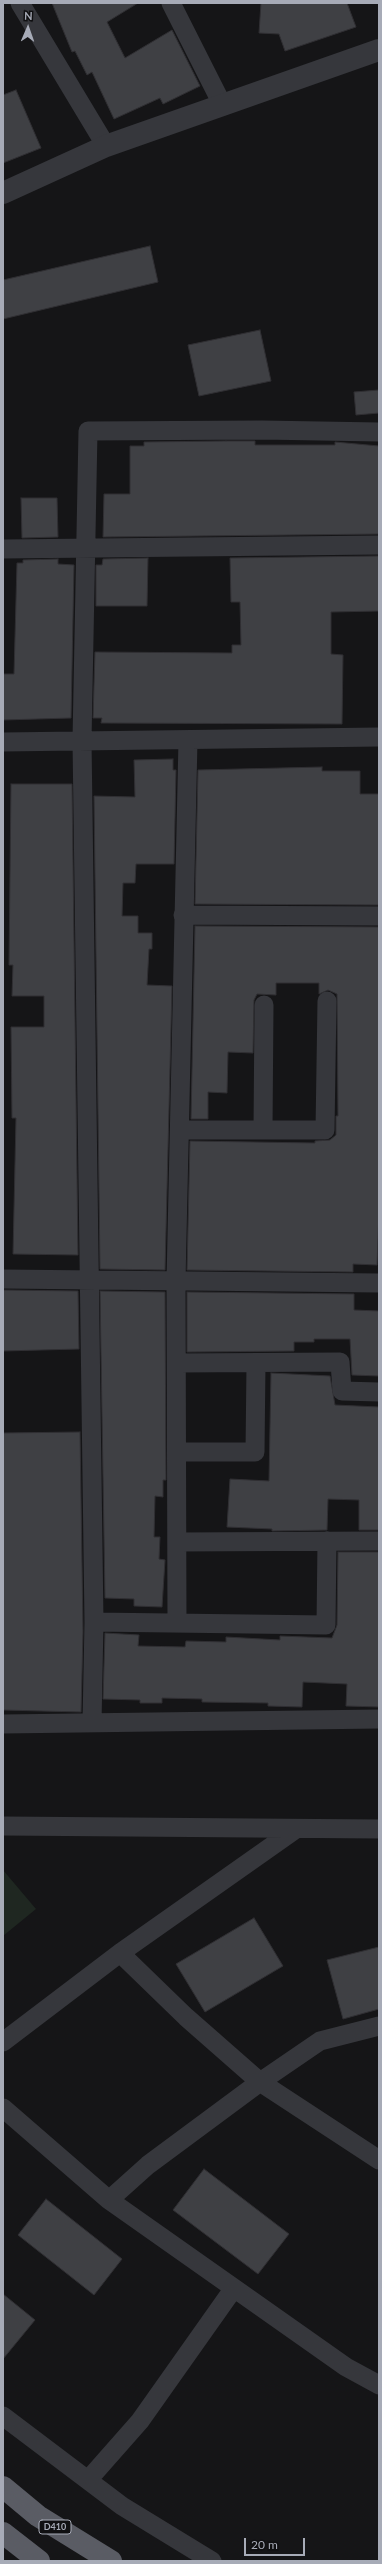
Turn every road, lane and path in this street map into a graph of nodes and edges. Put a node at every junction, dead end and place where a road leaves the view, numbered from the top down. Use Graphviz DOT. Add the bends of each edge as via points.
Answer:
graph roads {
  1 [pos="20,3"];
  2 [pos="171,3"];
  3 [pos="379,50"];
  4 [pos="223,106"];
  5 [pos="106,146"];
  6 [pos="3,193"];
  7 [pos="379,432"];
  8 [pos="379,545"];
  9 [pos="86,547"];
  10 [pos="3,549"];
  11 [pos="379,737"];
  12 [pos="82,740"];
  13 [pos="188,740"];
  14 [pos="3,742"];
  15 [pos="183,914"];
  16 [pos="379,916"];
  17 [pos="326,1001"];
  18 [pos="264,1005"];
  19 [pos="181,1130"];
  20 [pos="263,1130"];
  21 [pos="3,1279"];
  22 [pos="89,1281"];
  23 [pos="176,1281"];
  24 [pos="379,1283"];
  25 [pos="177,1363"];
  26 [pos="256,1364"];
  27 [pos="379,1392"];
  28 [pos="177,1452"];
  29 [pos="327,1541"];
  30 [pos="379,1541"];
  31 [pos="176,1542"];
  32 [pos="94,1622"];
  33 [pos="177,1623"];
  34 [pos="379,1719"];
  35 [pos="92,1723"];
  36 [pos="3,1724"];
  37 [pos="3,1826"];
  38 [pos="296,1829"];
  39 [pos="379,1830"];
  40 [pos="120,1953"];
  41 [pos="379,2026"];
  42 [pos="3,2042"];
  43 [pos="260,2082"];
  44 [pos="3,2108"];
  45 [pos="379,2160"];
  46 [pos="109,2200"];
  47 [pos="234,2288"];
  48 [pos="379,2385"];
  49 [pos="3,2416"];
  50 [pos="88,2480"];
  51 [pos="3,2487"];
  52 [pos="3,2533"];
  53 [pos="39,2561"];
  54 [pos="111,2561"];
  55 [pos="212,2561"];
  1 -- 5 [label="street"];
  2 -- 4 [label="street"];
  3 -- 4 [label="street"];
  4 -- 5 [label="street"];
  5 -- 6 [label="street"];
  7 -- 9 [label="street" via="88,431"];
  8 -- 9 [label="street"];
  9 -- 10 [label="street"];
  9 -- 12 [label="street"];
  11 -- 13 [label="street"];
  12 -- 13 [label="street"];
  12 -- 14 [label="street"];
  12 -- 22 [label="street"];
  13 -- 15 [label="street"];
  15 -- 16 [label="street"];
  15 -- 19 [label="street"];
  17 -- 20 [label="street" via="325,1130"];
  18 -- 20 [label="street"];
  19 -- 20 [label="street"];
  19 -- 23 [label="street"];
  21 -- 22 [label="street"];
  22 -- 23 [label="street"];
  22 -- 32 [label="street"];
  23 -- 24 [label="street"];
  23 -- 25 [label="street"];
  25 -- 26 [label="street"];
  25 -- 28 [label="street"];
  26 -- 27 [label="street" via="340,1362 342,1391"];
  26 -- 28 [label="street" via="255,1452"];
  28 -- 31 [label="street"];
  29 -- 30 [label="street"];
  29 -- 31 [label="street"];
  29 -- 33 [label="street" via="326,1625"];
  31 -- 33 [label="street"];
  32 -- 33 [label="street"];
  32 -- 35 [label="street"];
  34 -- 35 [label="street"];
  35 -- 36 [label="street"];
  37 -- 38 [label="street"];
  38 -- 39 [label="street"];
  38 -- 40 [label="street"];
  40 -- 42 [label="street"];
  40 -- 43 [label="street" via="186,2017"];
  41 -- 43 [label="street" via="320,2041"];
  43 -- 45 [label="street"];
  43 -- 46 [label="street" via="148,2165"];
  44 -- 46 [label="street"];
  46 -- 47 [label="street"];
  47 -- 48 [label="street" via="346,2367"];
  47 -- 50 [label="street" via="140,2421"];
  49 -- 50 [label="street"];
  50 -- 55 [label="street" via="122,2506"];
  51 -- 54 [label="highway, D410" via="38,2516"];
  52 -- 53 [label="highway"];
}
